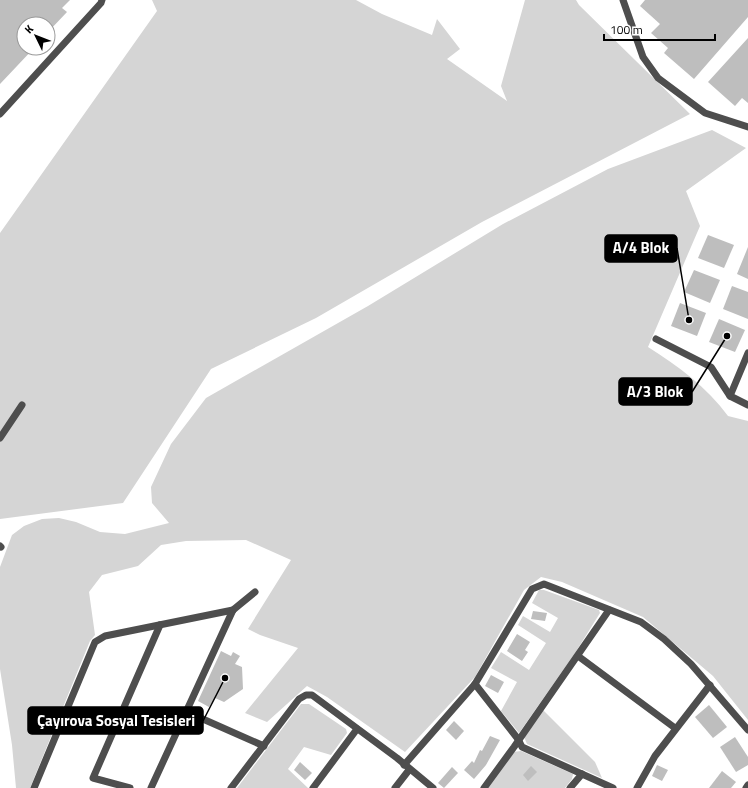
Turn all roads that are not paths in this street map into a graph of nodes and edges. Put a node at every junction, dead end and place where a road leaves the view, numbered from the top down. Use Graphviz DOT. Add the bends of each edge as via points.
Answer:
graph roads {
  1 [pos="102,0"];
  2 [pos="623,0"];
  3 [pos="0,114"];
  4 [pos="748,127"];
  5 [pos="656,339"];
  6 [pos="748,354"];
  7 [pos="730,396"];
  8 [pos="22,405"];
  9 [pos="748,405"];
  10 [pos="0,438"];
  11 [pos="255,592"];
  12 [pos="233,610"];
  13 [pos="609,610"];
  14 [pos="160,625"];
  15 [pos="578,656"];
  16 [pos="475,684"];
  17 [pos="710,685"];
  18 [pos="187,712"];
  19 [pos="357,728"];
  20 [pos="675,728"];
  21 [pos="748,730"];
  22 [pos="518,739"];
  23 [pos="264,746"];
  24 [pos="406,768"];
  25 [pos="582,774"];
  26 [pos="748,785"];
  27 [pos="34,788"];
  28 [pos="130,788"];
  29 [pos="151,788"];
  30 [pos="231,788"];
  31 [pos="313,788"];
  32 [pos="395,788"];
  33 [pos="433,788"];
  34 [pos="484,788"];
  35 [pos="570,788"];
  36 [pos="613,788"];
  37 [pos="637,788"];
  38 [pos="746,788"];
  1 -- 3 [label="street" via="102,3"];
  2 -- 4 [label="street" via="643,57 658,78 705,113"];
  5 -- 7 [label="street" via="711,368"];
  6 -- 7 [label="street"];
  7 -- 9 [label="street"];
  8 -- 10 [label="street"];
  11 -- 12 [label="street"];
  12 -- 14 [label="street"];
  12 -- 18 [label="street"];
  13 -- 15 [label="street"];
  13 -- 16 [label="street" via="544,584 532,589"];
  13 -- 17 [label="street" via="641,622 664,639"];
  14 -- 27 [label="street" via="105,636 95,642"];
  14 -- 28 [label="street" via="94,778"];
  15 -- 20 [label="street"];
  15 -- 22 [label="street"];
  16 -- 22 [label="street"];
  16 -- 24 [label="street"];
  17 -- 20 [label="street"];
  17 -- 21 [label="street"];
  18 -- 23 [label="street"];
  18 -- 29 [label="street"];
  19 -- 23 [label="street" via="312,695 306,695 299,699"];
  19 -- 24 [label="street"];
  19 -- 31 [label="street"];
  20 -- 37 [label="street"];
  22 -- 25 [label="street" via="522,747"];
  22 -- 34 [label="street"];
  23 -- 30 [label="street"];
  24 -- 32 [label="street"];
  24 -- 33 [label="street"];
  25 -- 35 [label="street"];
  25 -- 36 [label="street"];
  26 -- 38 [label="street"];
}
